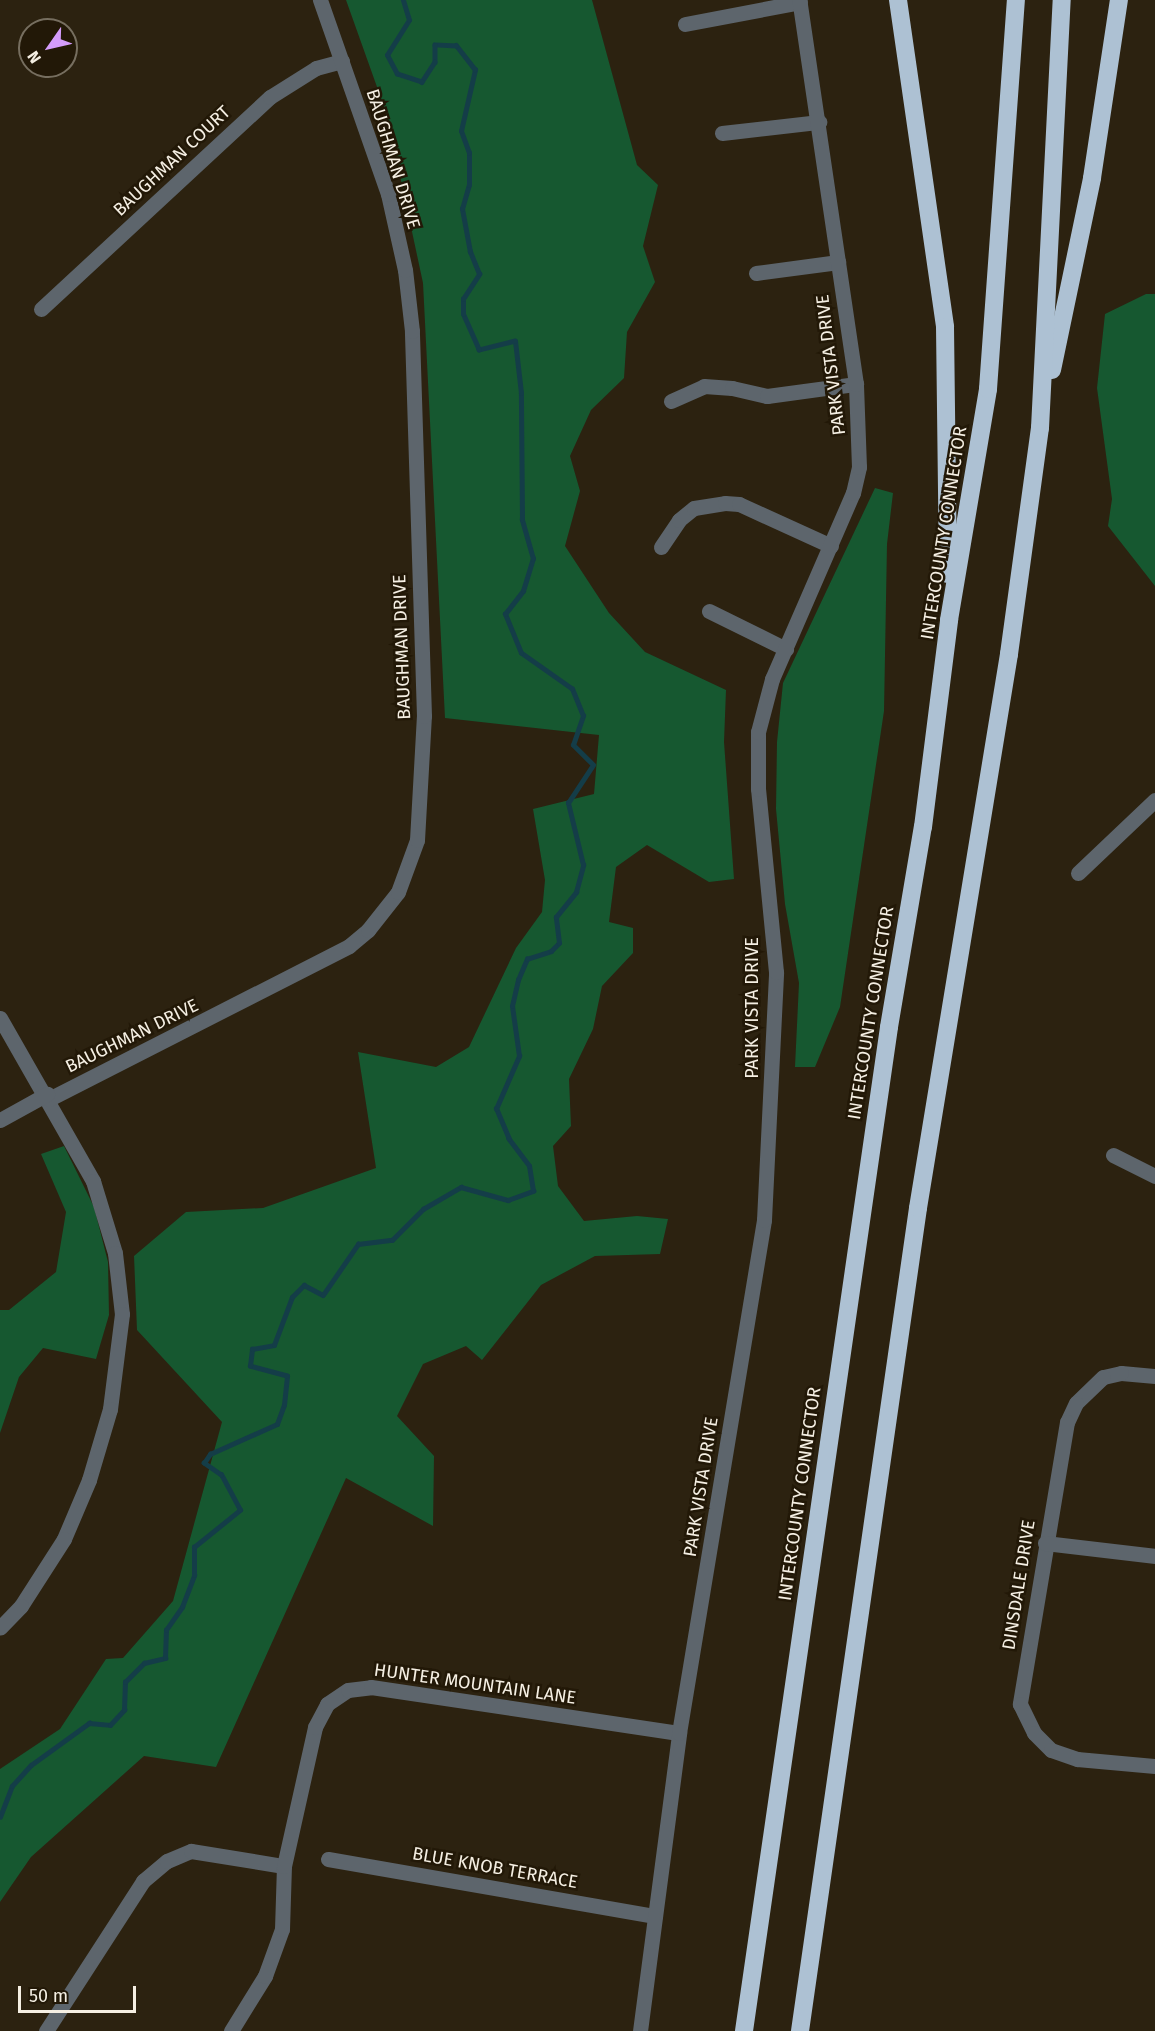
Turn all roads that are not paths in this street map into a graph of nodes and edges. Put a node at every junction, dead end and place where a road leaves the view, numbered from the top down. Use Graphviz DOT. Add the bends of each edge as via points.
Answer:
graph roads {
  1 [pos="320,0"];
  2 [pos="898,0"];
  3 [pos="1016,0"];
  4 [pos="1062,0"];
  5 [pos="1119,0"];
  6 [pos="800,1"];
  7 [pos="685,24"];
  8 [pos="342,61"];
  9 [pos="819,122"];
  10 [pos="722,133"];
  11 [pos="838,262"];
  12 [pos="756,273"];
  13 [pos="41,309"];
  14 [pos="856,384"];
  15 [pos="671,401"];
  16 [pos="1040,428"];
  17 [pos="831,546"];
  18 [pos="662,547"];
  19 [pos="710,611"];
  20 [pos="949,620"];
  21 [pos="786,649"];
  22 [pos="1155,800"];
  23 [pos="1078,873"];
  24 [pos="0,1018"];
  25 [pos="48,1097"];
  26 [pos="0,1120"];
  27 [pos="1113,1155"];
  28 [pos="1155,1176"];
  29 [pos="1155,1376"];
  30 [pos="1045,1543"];
  31 [pos="1155,1556"];
  32 [pos="0,1628"];
  33 [pos="679,1733"];
  34 [pos="1155,1766"];
  35 [pos="328,1859"];
  36 [pos="285,1866"];
  37 [pos="655,1916"];
  38 [pos="46,2031"];
  39 [pos="231,2031"];
  40 [pos="640,2031"];
  41 [pos="744,2031"];
  42 [pos="800,2031"];
  1 -- 8 [label="street, BAUGHMAN DRIVE"];
  2 -- 20 [label="highway" via="945,327"];
  3 -- 20 [label="highway, INTERCOUNTY CONNECTOR" via="988,390"];
  4 -- 16 [label="highway"];
  5 -- 16 [label="highway" via="1092,178"];
  6 -- 7 [label="street"];
  6 -- 9 [label="street, PARK VISTA DRIVE"];
  8 -- 13 [label="street, BAUGHMAN COURT" via="316,68 270,97"];
  8 -- 25 [label="street, BAUGHMAN DRIVE" via="388,194 405,270 412,331 424,716 417,840 398,892 368,930 349,946"];
  9 -- 10 [label="street"];
  9 -- 11 [label="street, PARK VISTA DRIVE"];
  11 -- 12 [label="street"];
  11 -- 14 [label="street, PARK VISTA DRIVE"];
  14 -- 15 [label="street" via="767,396 704,386"];
  14 -- 17 [label="street, PARK VISTA DRIVE" via="859,467 854,493"];
  16 -- 42 [label="highway" via="1009,654 918,1208"];
  17 -- 18 [label="street" via="739,504 725,502 694,508 679,520"];
  17 -- 21 [label="street, PARK VISTA DRIVE"];
  19 -- 21 [label="street"];
  20 -- 41 [label="highway, INTERCOUNTY CONNECTOR" via="923,827 889,1027"];
  21 -- 33 [label="street, PARK VISTA DRIVE" via="772,679 758,732 758,789 776,972 764,1220"];
  22 -- 23 [label="street"];
  24 -- 25 [label="street"];
  25 -- 26 [label="street, BAUGHMAN DRIVE"];
  25 -- 32 [label="street" via="93,1181 115,1253 122,1314 119,1360 110,1409 89,1480 64,1539 21,1606"];
  27 -- 28 [label="street"];
  29 -- 30 [label="street, DINSDALE DRIVE" via="1121,1373 1103,1377 1076,1403 1067,1422"];
  30 -- 31 [label="street"];
  30 -- 34 [label="street, DINSDALE DRIVE" via="1020,1704 1034,1733 1051,1749 1077,1759"];
  33 -- 36 [label="street, HUNTER MOUNTAIN LANE" via="371,1688 348,1690 327,1704 315,1727"];
  33 -- 37 [label="street, PARK VISTA DRIVE"];
  35 -- 37 [label="street, BLUE KNOB TERRACE"];
  36 -- 38 [label="street" via="191,1851 167,1861 143,1881"];
  36 -- 39 [label="street, HUNTER MOUNTAIN LANE" via="282,1929 275,1950"];
  37 -- 40 [label="street, PARK VISTA DRIVE"];
}
